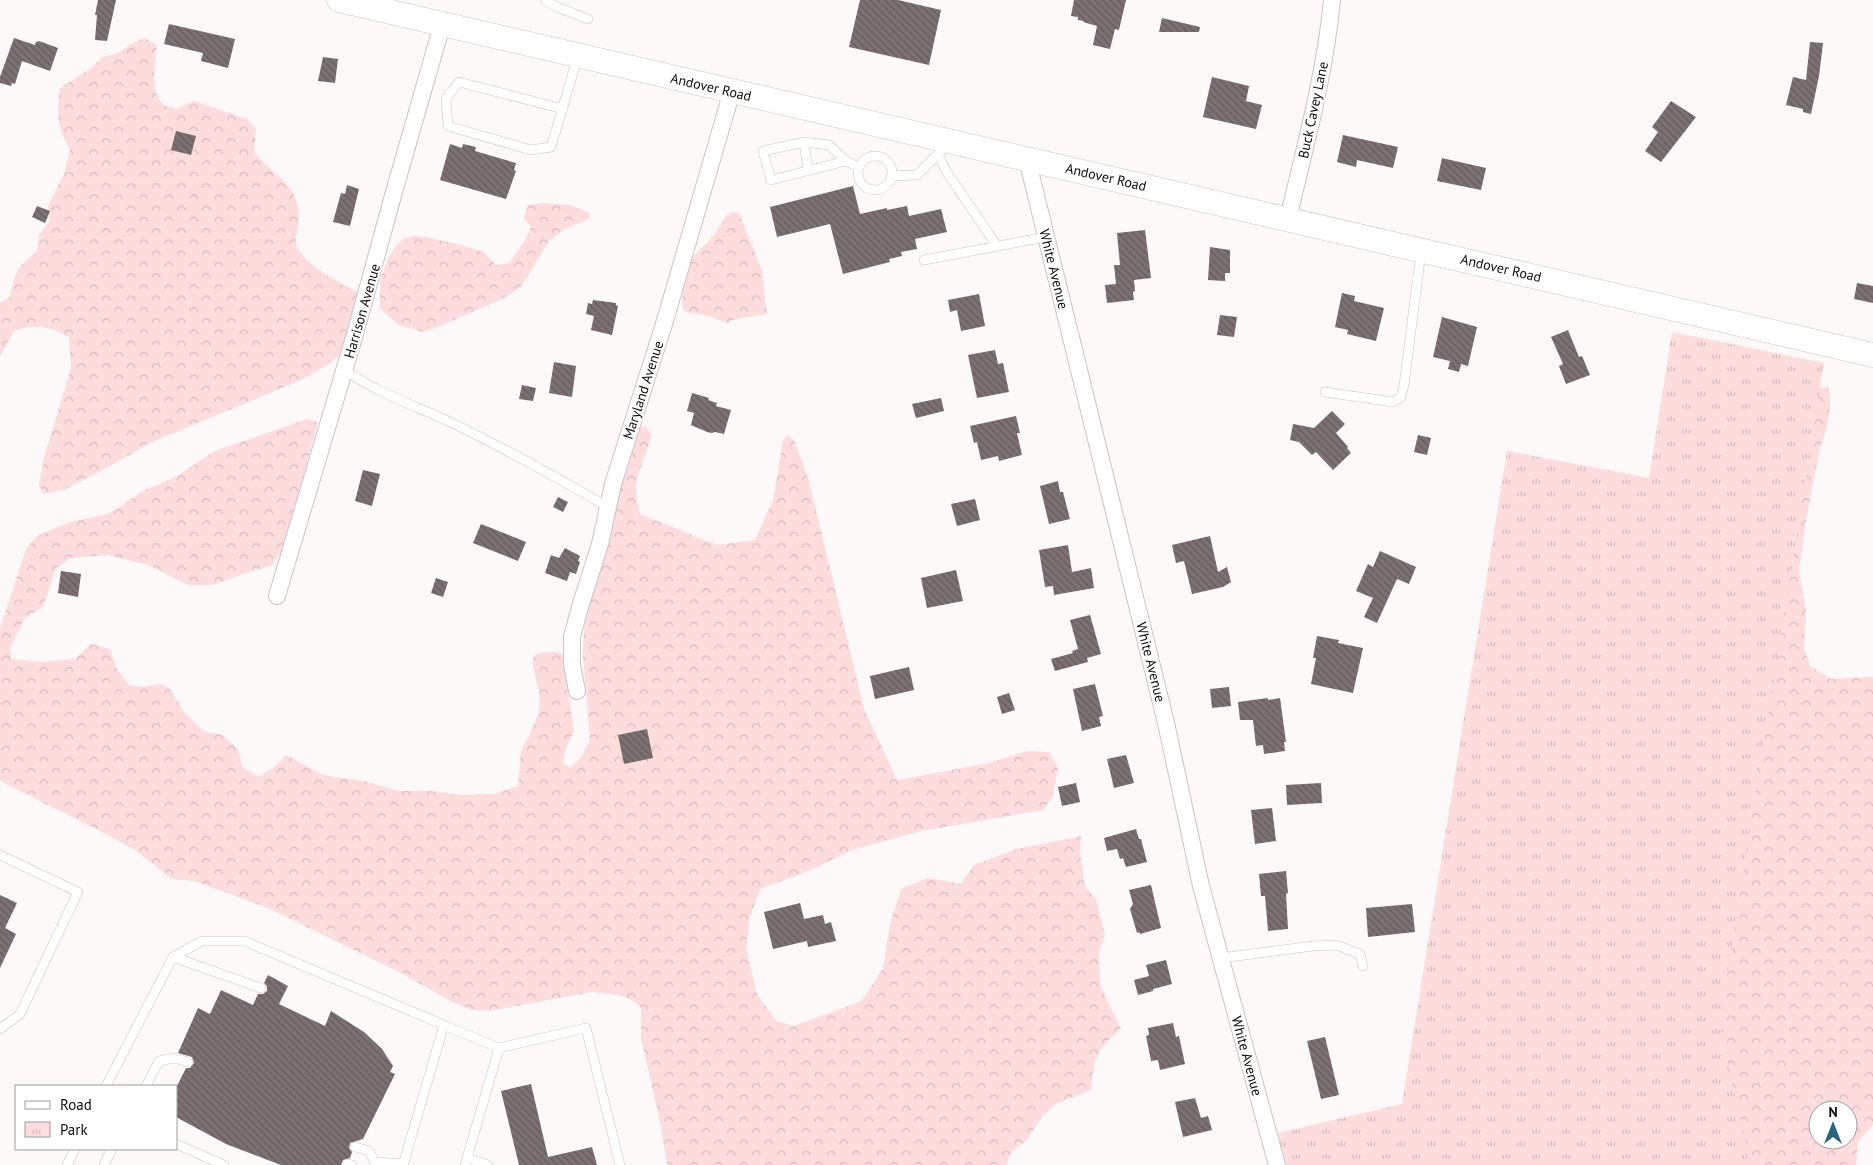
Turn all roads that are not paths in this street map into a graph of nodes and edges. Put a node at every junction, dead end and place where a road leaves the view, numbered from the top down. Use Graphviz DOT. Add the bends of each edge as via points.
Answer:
graph roads {
  1 [pos="339,0"];
  2 [pos="545,0"];
  3 [pos="1332,0"];
  4 [pos="588,19"];
  5 [pos="442,25"];
  6 [pos="578,56"];
  7 [pos="732,91"];
  8 [pos="563,109"];
  9 [pos="804,142"];
  10 [pos="944,148"];
  11 [pos="1027,159"];
  12 [pos="846,161"];
  13 [pos="859,167"];
  14 [pos="808,170"];
  15 [pos="891,176"];
  16 [pos="1288,219"];
  17 [pos="1046,238"];
  18 [pos="997,246"];
  19 [pos="1421,250"];
  20 [pos="924,260"];
  21 [pos="1873,355"];
  22 [pos="344,369"];
  23 [pos="1325,392"];
  24 [pos="608,507"];
  25 [pos="277,596"];
  26 [pos="577,691"];
  27 [pos="0,855"];
  28 [pos="173,957"];
  29 [pos="1221,958"];
  30 [pos="1364,966"];
  31 [pos="261,988"];
  32 [pos="444,1025"];
  33 [pos="0,1029"];
  34 [pos="499,1048"];
  35 [pos="188,1062"];
  36 [pos="107,1085"];
  37 [pos="147,1085"];
  38 [pos="178,1145"];
  39 [pos="355,1147"];
  40 [pos="75,1150"];
  41 [pos="112,1150"];
  42 [pos="466,1162"];
  43 [pos="372,1163"];
  44 [pos="68,1165"];
  45 [pos="104,1165"];
  46 [pos="224,1165"];
  47 [pos="403,1165"];
  48 [pos="488,1165"];
  49 [pos="620,1165"];
  50 [pos="1277,1165"];
  1 -- 5 [label="street, Andover Road"];
  2 -- 4 [label="lane" via="556,8"];
  3 -- 16 [label="street, Buck Cavey Lane" via="1310,129"];
  5 -- 6 [label="street, Andover Road"];
  5 -- 22 [label="street, Harrison Avenue"];
  6 -- 7 [label="street, Andover Road"];
  6 -- 8 [label="lane"];
  7 -- 10 [label="street, Andover Road"];
  7 -- 24 [label="street, Maryland Avenue" via="664,324 612,484"];
  8 -- 8 [label="lane" via="551,147 530,150 448,126 446,99 459,82"];
  9 -- 12 [label="lane" via="829,145"];
  9 -- 14 [label="lane"];
  9 -- 14 [label="lane" via="764,151 771,180"];
  10 -- 11 [label="street, Andover Road"];
  10 -- 15 [label="lane" via="917,175"];
  10 -- 18 [label="lane" via="946,171"];
  11 -- 16 [label="street, Andover Road"];
  11 -- 17 [label="street, White Avenue"];
  12 -- 13 [label="lane"];
  12 -- 14 [label="lane"];
  13 -- 15 [label="lane" via="867,158 878,157 889,164"];
  13 -- 15 [label="lane" via="861,183 874,190 882,188"];
  16 -- 19 [label="street, Andover Road"];
  17 -- 18 [label="lane"];
  17 -- 29 [label="street, White Avenue"];
  18 -- 20 [label="lane"];
  19 -- 21 [label="street, Andover Road"];
  19 -- 23 [label="lane" via="1400,396 1393,402"];
  22 -- 24 [label="lane" via="361,382 545,471"];
  22 -- 25 [label="street, Harrison Avenue"];
  24 -- 26 [label="street, Maryland Avenue" via="572,637"];
  27 -- 33 [label="lane" via="78,892 20,1014"];
  28 -- 31 [label="lane"];
  28 -- 32 [label="lane" via="202,941 244,941"];
  28 -- 36 [label="lane"];
  29 -- 30 [label="lane" via="1336,945 1360,954"];
  29 -- 50 [label="street, White Avenue"];
  32 -- 34 [label="lane"];
  32 -- 47 [label="lane"];
  34 -- 42 [label="lane"];
  34 -- 49 [label="lane" via="586,1028"];
  35 -- 37 [label="lane" via="174,1058 159,1061"];
  38 -- 46 [label="lane"];
  39 -- 43 [label="lane" via="369,1151"];
  40 -- 44 [label="lane"];
  41 -- 45 [label="lane"];
  42 -- 48 [label="lane"];
  43 -- 47 [label="lane"];
}
